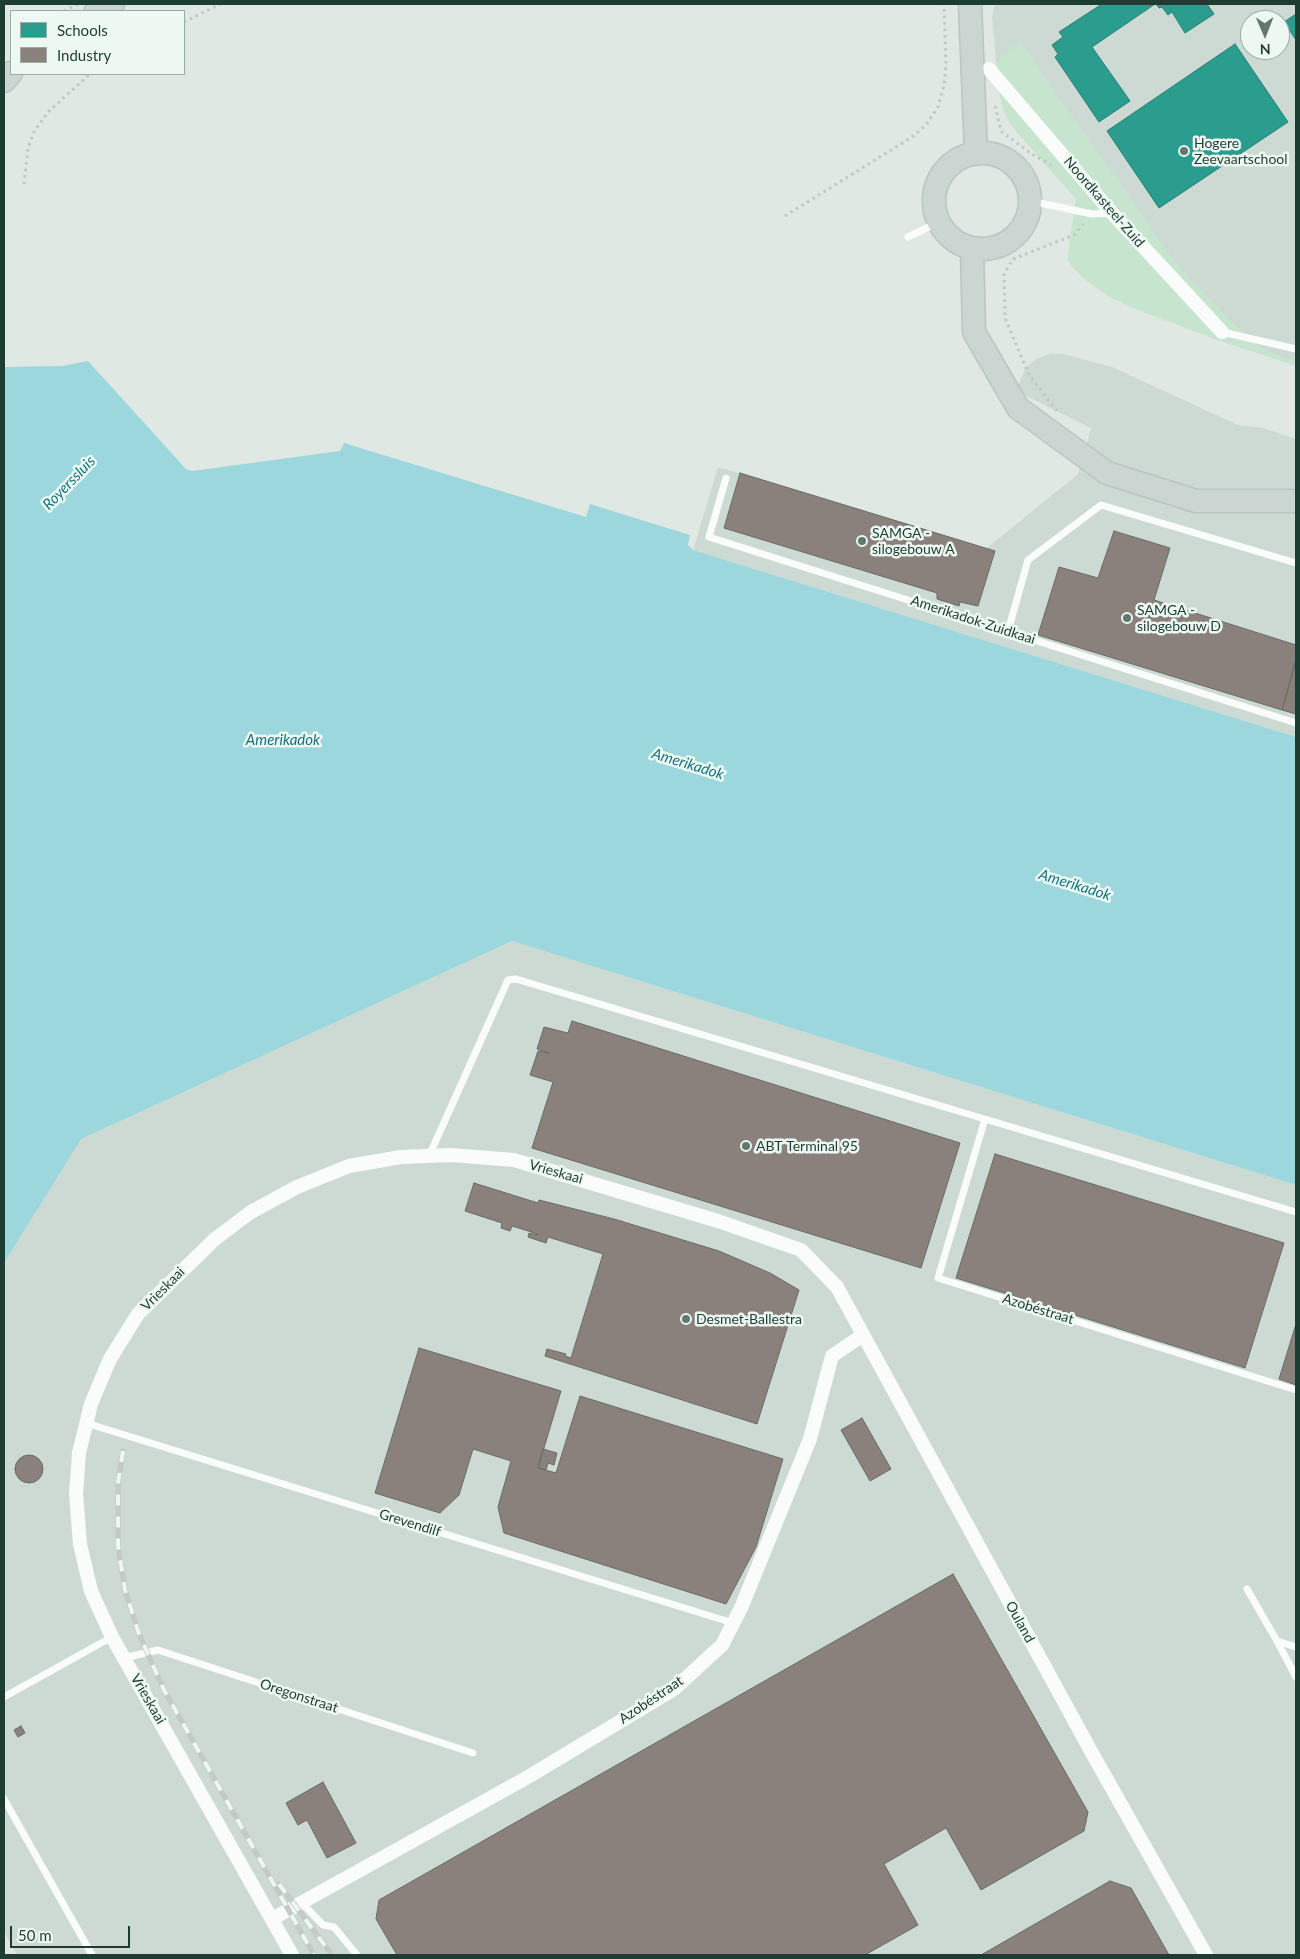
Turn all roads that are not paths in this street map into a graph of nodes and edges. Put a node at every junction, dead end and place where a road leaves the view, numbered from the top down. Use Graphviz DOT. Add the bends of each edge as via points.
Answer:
graph roads {
  1 [pos="112,4"];
  2 [pos="970,4"];
  3 [pos="99,10"];
  4 [pos="989,69"];
  5 [pos="976,154"];
  6 [pos="1030,201"];
  7 [pos="1112,213"];
  8 [pos="939,222"];
  9 [pos="908,237"];
  10 [pos="972,249"];
  11 [pos="1222,332"];
  12 [pos="1296,349"];
  13 [pos="726,478"];
  14 [pos="1296,501"];
  15 [pos="1296,563"];
  16 [pos="1008,631"];
  17 [pos="1296,723"];
  18 [pos="985,1119"];
  19 [pos="429,1156"];
  20 [pos="1296,1212"];
  21 [pos="836,1287"];
  22 [pos="863,1335"];
  23 [pos="1296,1390"];
  24 [pos="86,1423"];
  25 [pos="1248,1590"];
  26 [pos="733,1623"];
  27 [pos="112,1636"];
  28 [pos="1277,1641"];
  29 [pos="1296,1647"];
  30 [pos="124,1658"];
  31 [pos="1296,1677"];
  32 [pos="4,1697"];
  33 [pos="473,1753"];
  34 [pos="4,1799"];
  35 [pos="302,1902"];
  36 [pos="272,1919"];
  37 [pos="92,1955"];
  38 [pos="292,1955"];
  39 [pos="357,1955"];
  40 [pos="1206,1955"];
  1 -- 3 [label="main road"];
  2 -- 5 [label="main road"];
  4 -- 7 [label="street, Noordkasteel-Zuid"];
  5 -- 6 [label="main road" via="994,154 1009,161 1022,173"];
  5 -- 8 [label="main road" via="948,167 939,179 934,208"];
  6 -- 7 [label="lane" via="1092,214"];
  6 -- 10 [label="main road" via="1026,222 1016,236 1002,246"];
  7 -- 11 [label="street, Noordkasteel-Zuid"];
  8 -- 9 [label="lane"];
  8 -- 10 [label="main road" via="959,244"];
  10 -- 14 [label="main road" via="974,332 1018,408 1106,473 1196,501"];
  11 -- 12 [label="lane"];
  13 -- 16 [label="lane, Amerikadok-Zuidkaai" via="708,537"];
  15 -- 16 [label="lane" via="1101,505 1028,560"];
  16 -- 17 [label="lane, Amerikadok-Zuidkaai"];
  18 -- 19 [label="lane" via="516,979 508,980"];
  18 -- 20 [label="lane"];
  18 -- 23 [label="lane, Azobéstraat" via="938,1278"];
  19 -- 21 [label="street, Vrieskaai" via="514,1160 718,1221 801,1250"];
  19 -- 24 [label="street, Vrieskaai" via="348,1166 251,1212 215,1239 138,1314 110,1359"];
  21 -- 22 [label="street, Ouland"];
  22 -- 26 [label="street, Azobéstraat" via="832,1356 810,1439"];
  22 -- 40 [label="street, Ouland"];
  24 -- 26 [label="lane, Grevendilf"];
  24 -- 27 [label="street, Vrieskaai" via="76,1494 80,1544 90,1591"];
  25 -- 28 [label="lane"];
  26 -- 35 [label="street, Azobéstraat" via="722,1644 674,1689 528,1777"];
  27 -- 30 [label="street, Vrieskaai"];
  27 -- 32 [label="lane"];
  28 -- 29 [label="lane"];
  28 -- 31 [label="lane"];
  30 -- 33 [label="lane, Oregonstraat" via="158,1650"];
  30 -- 36 [label="street, Vrieskaai"];
  34 -- 37 [label="lane"];
  35 -- 36 [label="street, Azobéstraat"];
  35 -- 39 [label="lane" via="323,1925 334,1927"];
  36 -- 38 [label="street, Vrieskaai"];
}
